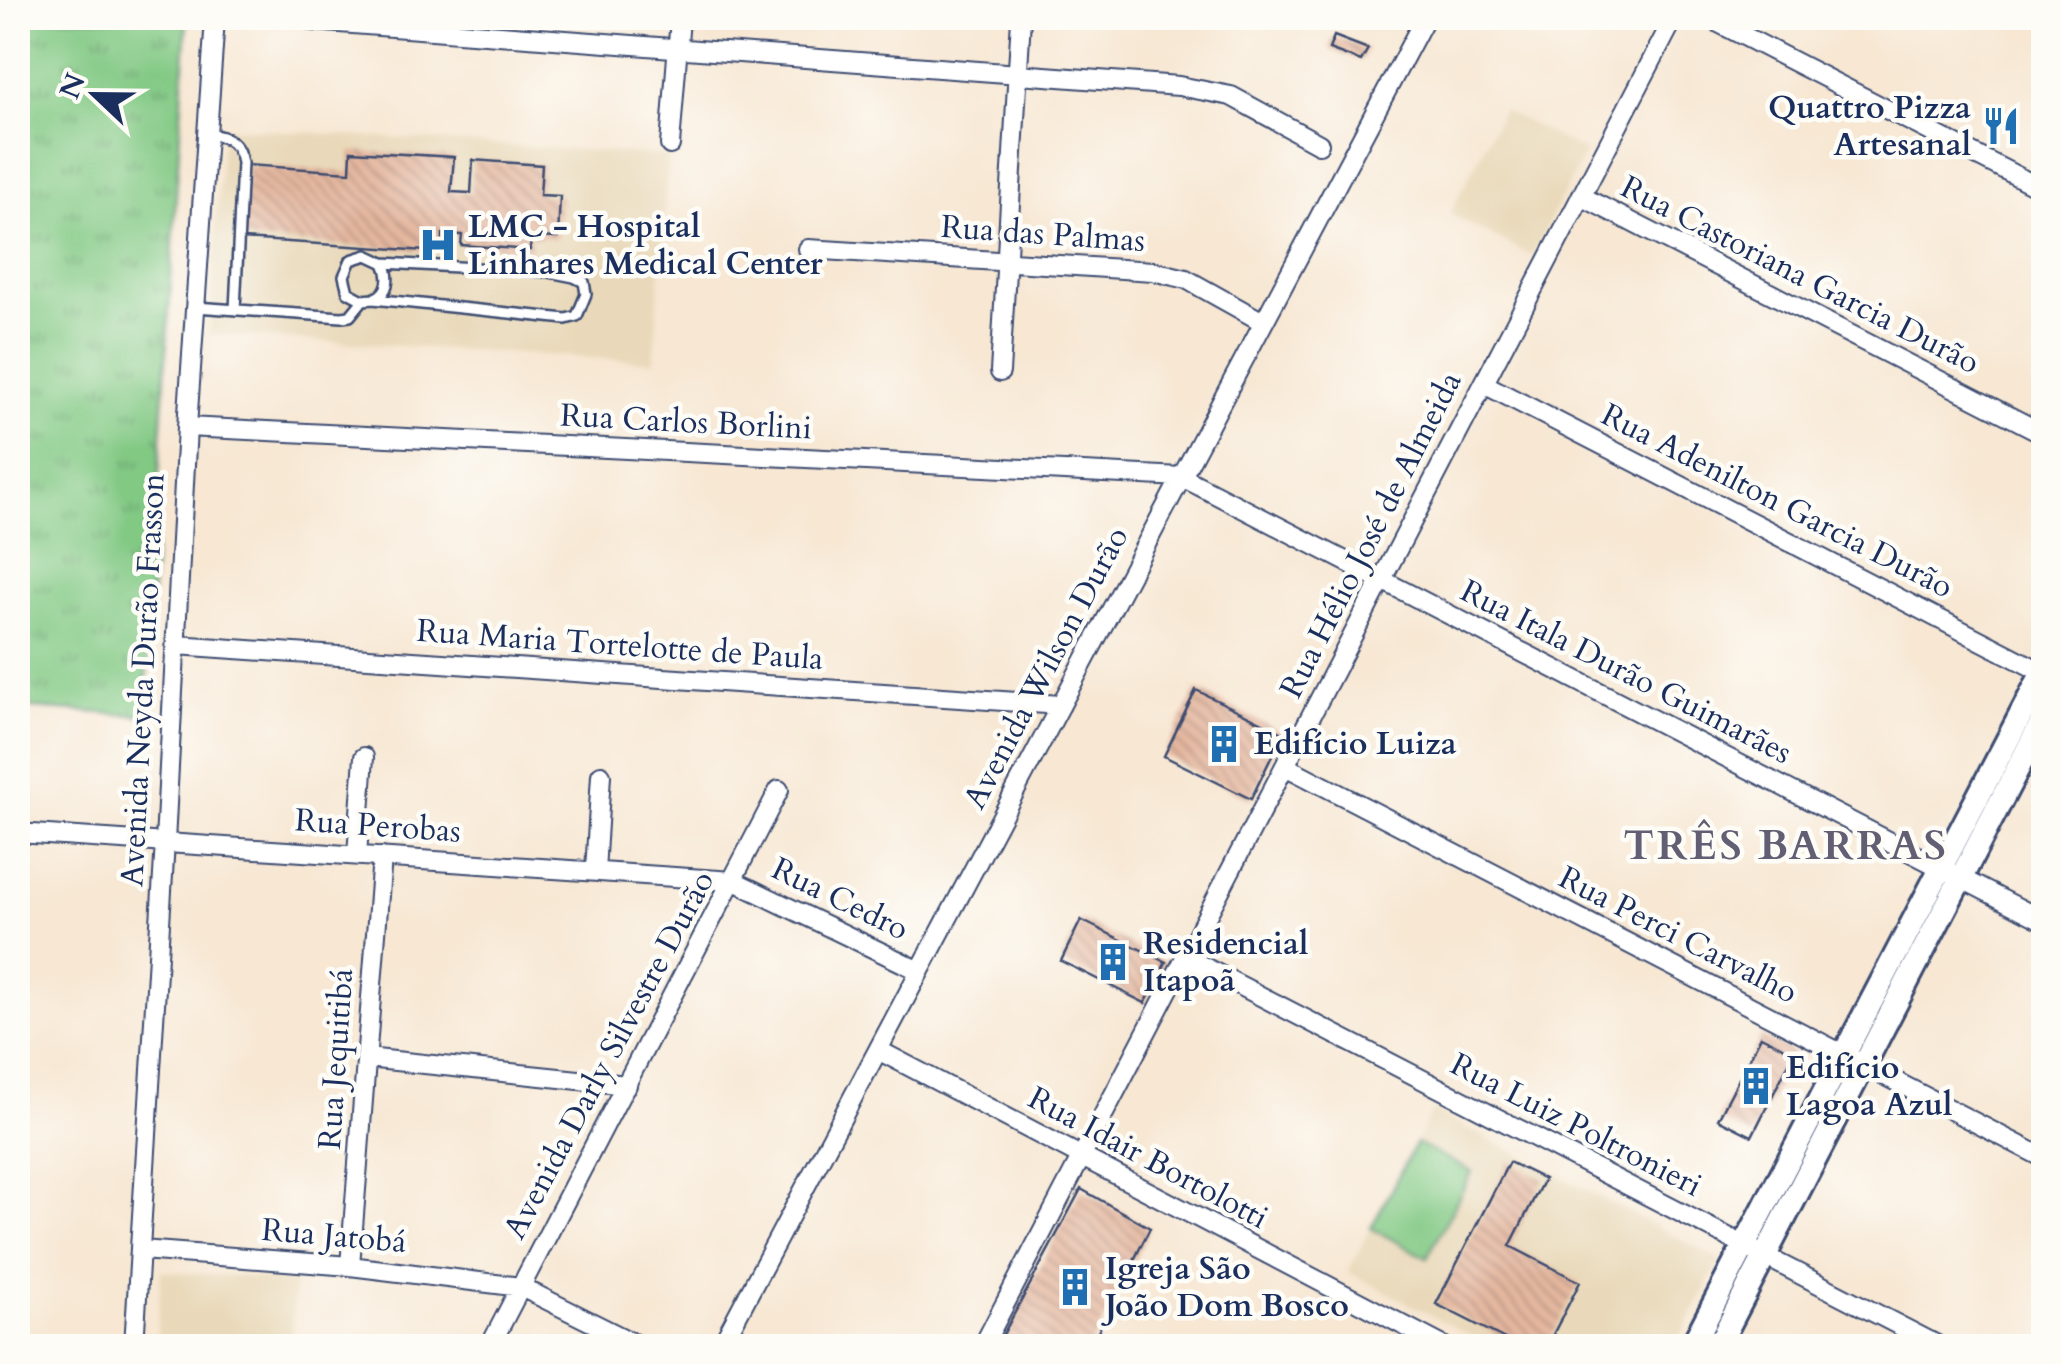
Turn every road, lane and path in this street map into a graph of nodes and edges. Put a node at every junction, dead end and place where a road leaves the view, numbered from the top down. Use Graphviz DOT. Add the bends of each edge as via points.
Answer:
graph roads {
  1 [pos="215,18"];
  2 [pos="680,18"];
  3 [pos="1021,18"];
  4 [pos="1425,18"];
  5 [pos="1674,18"];
  6 [pos="1709,18"];
  7 [pos="313,21"];
  8 [pos="678,48"];
  9 [pos="1018,74"];
  10 [pos="207,134"];
  11 [pos="1319,144"];
  12 [pos="670,146"];
  13 [pos="2044,190"];
  14 [pos="1582,196"];
  15 [pos="808,249"];
  16 [pos="1006,261"];
  17 [pos="384,263"];
  18 [pos="368,300"];
  19 [pos="195,307"];
  20 [pos="235,310"];
  21 [pos="1263,322"];
  22 [pos="1000,372"];
  23 [pos="1484,384"];
  24 [pos="187,427"];
  25 [pos="2044,434"];
  26 [pos="1182,476"];
  27 [pos="1382,580"];
  28 [pos="176,644"];
  29 [pos="2043,672"];
  30 [pos="1061,704"];
  31 [pos="2044,718"];
  32 [pos="364,757"];
  33 [pos="1285,766"];
  34 [pos="601,775"];
  35 [pos="780,790"];
  36 [pos="18,833"];
  37 [pos="165,842"];
  38 [pos="357,855"];
  39 [pos="382,857"];
  40 [pos="595,871"];
  41 [pos="1951,873"];
  42 [pos="734,880"];
  43 [pos="2044,921"];
  44 [pos="1186,957"];
  45 [pos="920,971"];
  46 [pos="878,1050"];
  47 [pos="366,1058"];
  48 [pos="1854,1060"];
  49 [pos="627,1085"];
  50 [pos="1082,1156"];
  51 [pos="2044,1158"];
  52 [pos="141,1250"];
  53 [pos="1754,1251"];
  54 [pos="350,1266"];
  55 [pos="521,1286"];
  56 [pos="134,1346"];
  57 [pos="490,1346"];
  58 [pos="639,1346"];
  59 [pos="721,1346"];
  60 [pos="983,1346"];
  61 [pos="1443,1346"];
  62 [pos="1692,1346"];
  63 [pos="1718,1346"];
  64 [pos="1939,1346"];
  1 -- 10 [label="street, Avenida Neyda Durão Frasson"];
  2 -- 8 [label="street"];
  3 -- 9 [label="street"];
  4 -- 21 [label="street, Avenida Wilson Durão"];
  5 -- 14 [label="street, Rua Hélio José de Almeida"];
  6 -- 13 [label="street"];
  7 -- 8 [label="street"];
  8 -- 9 [label="street"];
  8 -- 12 [label="street"];
  9 -- 11 [label="street" via="1231,96"];
  9 -- 16 [label="street"];
  10 -- 19 [label="street, Avenida Neyda Durão Frasson"];
  10 -- 20 [label="lane" via="233,141 242,163"];
  14 -- 23 [label="street, Rua Hélio José de Almeida"];
  14 -- 25 [label="street, Rua Castoriana Garcia Durão"];
  15 -- 16 [label="street, Rua das Palmas"];
  16 -- 21 [label="street, Rua das Palmas" via="1153,271 1186,279"];
  16 -- 22 [label="street"];
  17 -- 18 [label="lane" via="388,283"];
  17 -- 18 [label="lane" via="367,255 347,266 348,292"];
  17 -- 18 [label="lane" via="549,272 584,282 586,294 577,316 566,319"];
  18 -- 20 [label="lane" via="342,317"];
  19 -- 20 [label="lane"];
  19 -- 24 [label="street, Avenida Neyda Durão Frasson"];
  21 -- 26 [label="street, Avenida Wilson Durão"];
  23 -- 27 [label="street, Rua Hélio José de Almeida"];
  23 -- 29 [label="street, Rua Adenilton Garcia Durão"];
  24 -- 26 [label="street, Rua Carlos Borlini"];
  24 -- 28 [label="street, Avenida Neyda Durão Frasson"];
  26 -- 27 [label="street, Rua Itala Durão Guimarães"];
  26 -- 30 [label="street, Avenida Wilson Durão"];
  27 -- 33 [label="street, Rua Hélio José de Almeida"];
  27 -- 41 [label="street, Rua Itala Durão Guimarães"];
  28 -- 30 [label="street, Rua Maria Tortelotte de Paula"];
  28 -- 37 [label="street, Avenida Neyda Durão Frasson"];
  29 -- 41 [label="main road"];
  30 -- 45 [label="street, Avenida Wilson Durão"];
  31 -- 41 [label="main road"];
  32 -- 38 [label="street"];
  33 -- 44 [label="street, Rua Hélio José de Almeida"];
  33 -- 48 [label="street, Rua Perci Carvalho"];
  34 -- 40 [label="street"];
  35 -- 42 [label="street, Avenida Darly Silvestre Durão"];
  36 -- 37 [label="street, Rua Perobas"];
  37 -- 38 [label="street, Rua Perobas"];
  37 -- 52 [label="street, Avenida Neyda Durão Frasson"];
  38 -- 39 [label="street, Rua Perobas"];
  39 -- 40 [label="street, Rua Perobas"];
  39 -- 47 [label="street, Rua Jequitibá"];
  40 -- 42 [label="street, Rua Perobas"];
  41 -- 43 [label="street, Rua Itala Durão Guimarães"];
  41 -- 48 [label="main road"];
  42 -- 45 [label="street, Rua Cedro"];
  42 -- 49 [label="street, Avenida Darly Silvestre Durão"];
  44 -- 50 [label="street, Rua Hélio José de Almeida"];
  44 -- 53 [label="street, Rua Luiz Poltronieri"];
  45 -- 46 [label="street, Avenida Wilson Durão"];
  46 -- 50 [label="street, Rua Idair Bortolotti"];
  46 -- 59 [label="street, Avenida Wilson Durão"];
  47 -- 49 [label="street"];
  47 -- 54 [label="street, Rua Jequitibá"];
  48 -- 51 [label="street, Rua Perci Carvalho"];
  48 -- 53 [label="main road"];
  49 -- 55 [label="street, Avenida Darly Silvestre Durão"];
  50 -- 60 [label="street, Rua Hélio José de Almeida"];
  50 -- 61 [label="street, Rua Idair Bortolotti"];
  52 -- 54 [label="street, Rua Jatobá"];
  52 -- 56 [label="street, Avenida Neyda Durão Frasson"];
  53 -- 62 [label="main road"];
  53 -- 63 [label="main road"];
  53 -- 64 [label="street, Rua Luiz Poltronieri"];
  54 -- 55 [label="street, Rua Jatobá"];
  55 -- 57 [label="street, Avenida Darly Silvestre Durão"];
  55 -- 58 [label="street"];
}
